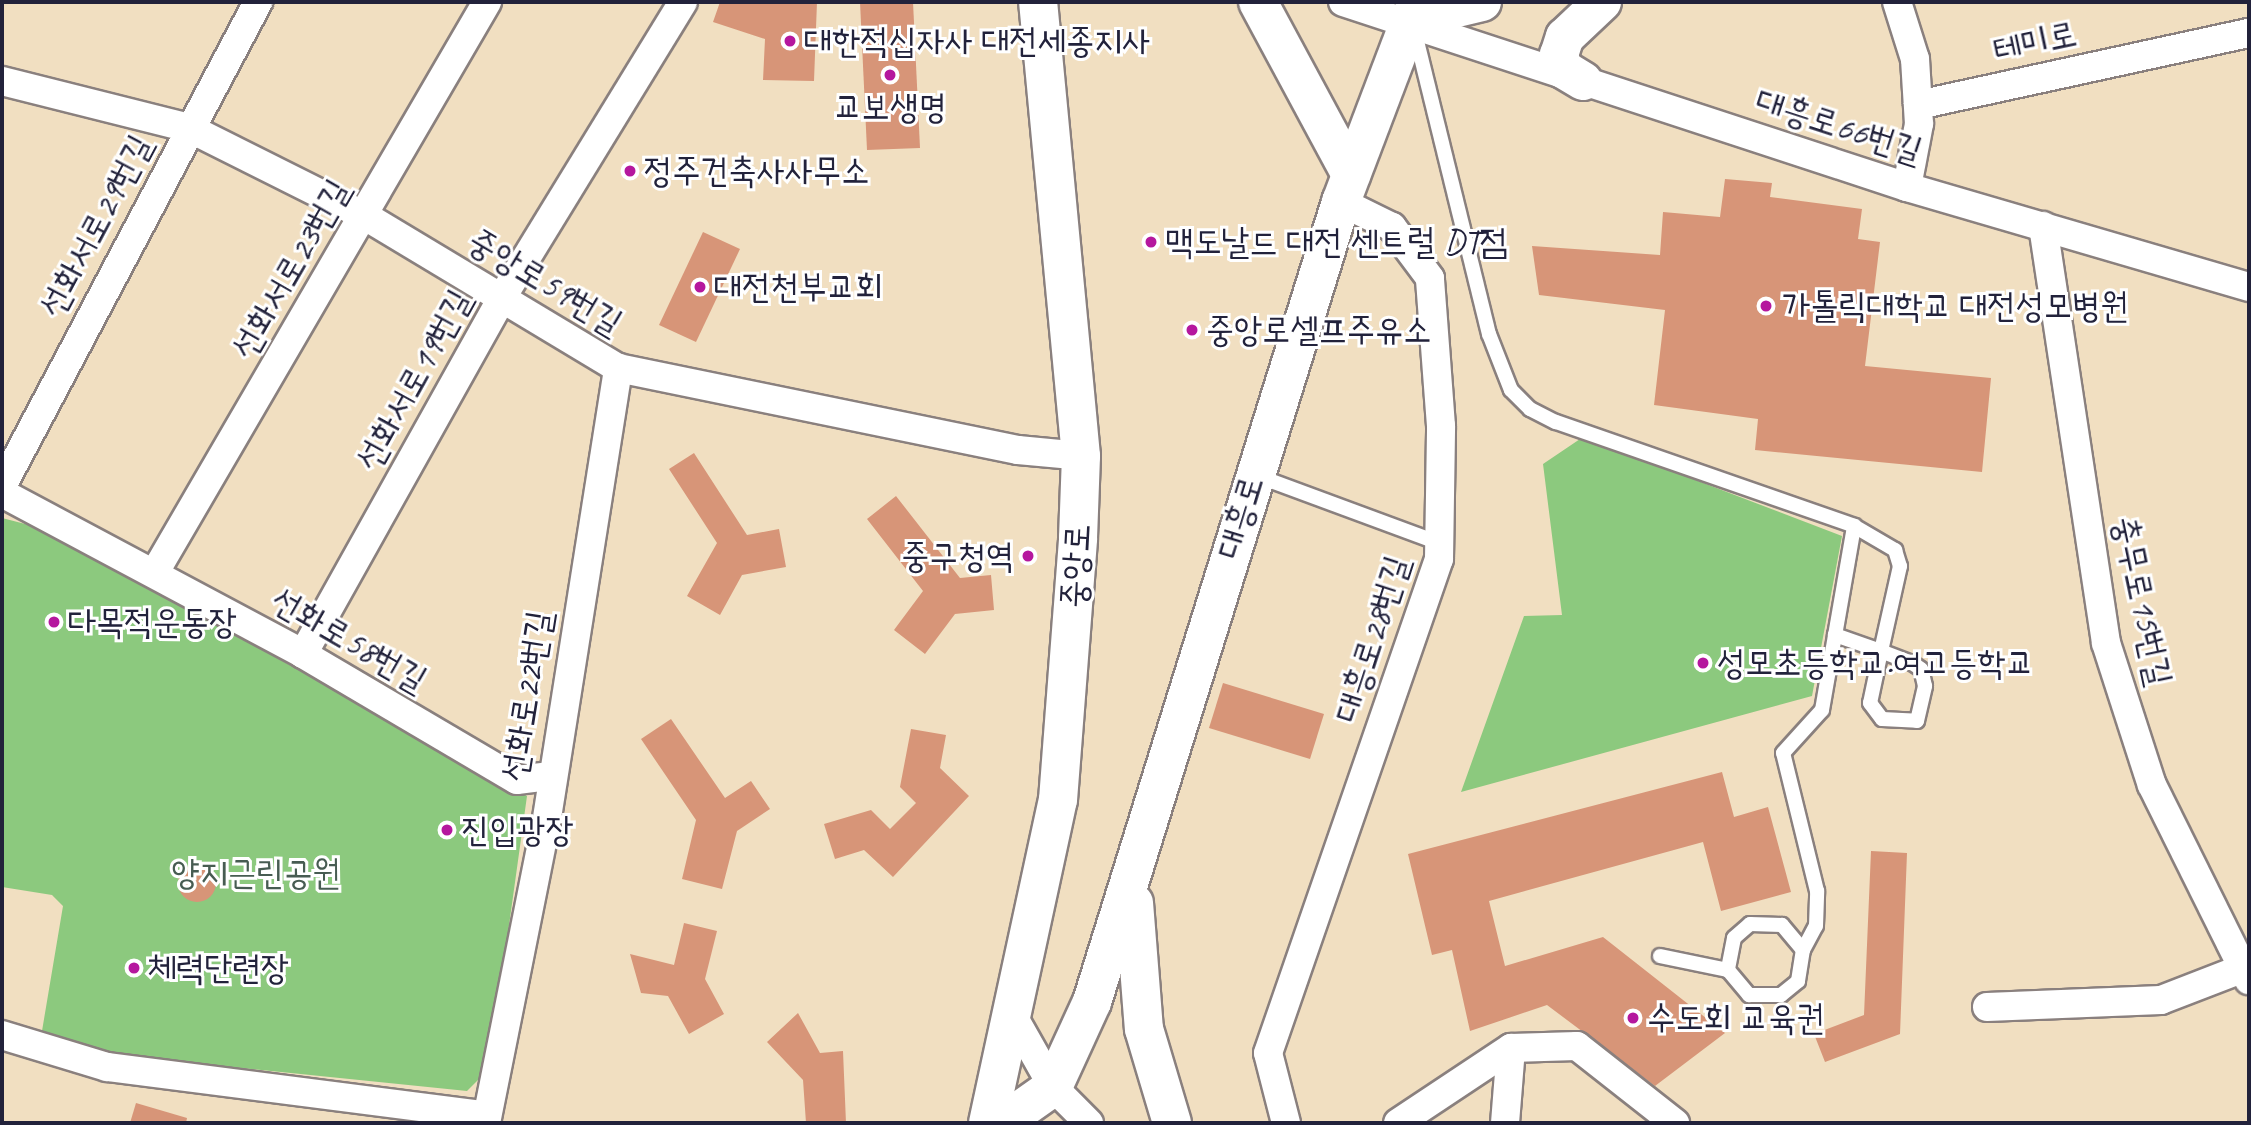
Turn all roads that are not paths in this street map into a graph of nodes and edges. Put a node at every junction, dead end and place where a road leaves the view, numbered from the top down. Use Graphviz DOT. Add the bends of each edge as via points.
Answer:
graph roads {
  1 [pos="258,2"];
  2 [pos="487,2"];
  3 [pos="683,2"];
  4 [pos="1038,2"];
  5 [pos="1258,2"];
  6 [pos="1343,2"];
  7 [pos="1482,2"];
  8 [pos="1602,2"];
  9 [pos="1897,2"];
  10 [pos="1414,11"];
  11 [pos="2249,33"];
  12 [pos="2,81"];
  13 [pos="1583,81"];
  14 [pos="1918,105"];
  15 [pos="189,128"];
  16 [pos="1907,187"];
  17 [pos="1346,188"];
  18 [pos="365,216"];
  19 [pos="2043,226"];
  20 [pos="2249,287"];
  21 [pos="501,299"];
  22 [pos="618,368"];
  23 [pos="1081,456"];
  24 [pos="1253,474"];
  25 [pos="2,486"];
  26 [pos="2,493"];
  27 [pos="1854,526"];
  28 [pos="1439,543"];
  29 [pos="155,572"];
  30 [pos="1835,635"];
  31 [pos="1881,651"];
  32 [pos="303,654"];
  33 [pos="549,776"];
  34 [pos="1134,873"];
  35 [pos="1803,950"];
  36 [pos="1660,956"];
  37 [pos="1728,970"];
  38 [pos="2247,972"];
  39 [pos="1987,1007"];
  40 [pos="1014,1018"];
  41 [pos="2,1035"];
  42 [pos="1511,1048"];
  43 [pos="1053,1087"];
  44 [pos="487,1119"];
  45 [pos="988,1123"];
  46 [pos="1002,1123"];
  47 [pos="1046,1123"];
  48 [pos="1089,1123"];
  49 [pos="1172,1123"];
  50 [pos="1286,1123"];
  51 [pos="1398,1123"];
  52 [pos="1505,1123"];
  53 [pos="1675,1123"];
  1 -- 15 [label="street, 선화서로29번길"];
  2 -- 18 [label="street, 선화서로23번길"];
  3 -- 21 [label="street, 선화서로19번길"];
  4 -- 23 [label="main road, 중앙로"];
  5 -- 17 [label="main road"];
  6 -- 10 [label="street, 대흥로66번길"];
  7 -- 10 [label="main road"];
  8 -- 13 [label="main road" via="1565,37 1559,55 1563,69"];
  9 -- 14 [label="street" via="1915,59"];
  10 -- 13 [label="street, 대흥로66번길"];
  10 -- 17 [label="main road, 대흥로"];
  10 -- 27 [label="lane" via="1489,334 1511,390 1530,409 1556,422"];
  11 -- 14 [label="street, 테미로"];
  12 -- 15 [label="street, 중앙로59번길"];
  13 -- 16 [label="street, 대흥로66번길"];
  14 -- 16 [label="street"];
  15 -- 18 [label="street, 중앙로59번길"];
  15 -- 25 [label="street, 선화서로29번길"];
  16 -- 19 [label="street, 대흥로66번길"];
  17 -- 24 [label="main road, 대흥로"];
  17 -- 28 [label="street, 대흥로28번길" via="1392,227 1430,278 1441,426"];
  18 -- 21 [label="street, 중앙로59번길"];
  18 -- 29 [label="street, 선화서로23번길"];
  19 -- 20 [label="street, 대흥로66번길"];
  19 -- 38 [label="street, 충무로15번길" via="2106,643 2152,785"];
  21 -- 22 [label="street, 중앙로59번길"];
  21 -- 32 [label="street, 선화서로19번길"];
  22 -- 23 [label="street, 중앙로59번길" via="1018,450"];
  22 -- 33 [label="street, 선화로22번길"];
  23 -- 40 [label="main road, 중앙로" via="1058,800"];
  24 -- 28 [label="lane"];
  24 -- 34 [label="main road, 대흥로"];
  26 -- 29 [label="street, 선화로58번길"];
  27 -- 30 [label="lane"];
  27 -- 31 [label="lane" via="1895,550 1900,566"];
  28 -- 50 [label="street, 대흥로28번길" via="1439,559 1268,1053"];
  29 -- 32 [label="street, 선화로58번길"];
  30 -- 31 [label="lane"];
  30 -- 35 [label="lane" via="1822,710 1783,754 1817,891 1816,926"];
  31 -- 31 [label="lane" via="1921,669 1923,705 1917,721 1872,713"];
  32 -- 33 [label="street, 선화로58번길" via="517,780"];
  33 -- 44 [label="street, 선화로22번길" via="546,824"];
  34 -- 43 [label="main road, 대흥로" via="1092,1002"];
  34 -- 49 [label="main road" via="1144,1029"];
  35 -- 37 [label="lane" via="1782,925 1750,925 1734,938"];
  35 -- 37 [label="lane" via="1798,981 1771,998 1749,995"];
  36 -- 37 [label="lane"];
  38 -- 39 [label="street, 충무로15번길" via="2161,1000"];
  40 -- 43 [label="street"];
  40 -- 45 [label="main road, 중앙로"];
  41 -- 44 [label="street, 선화로22번길" via="107,1067"];
  42 -- 51 [label="street"];
  42 -- 52 [label="street"];
  42 -- 53 [label="street" via="1577,1046"];
  43 -- 46 [label="main road"];
  43 -- 47 [label="main road, 대흥로"];
  43 -- 48 [label="street"];
}
